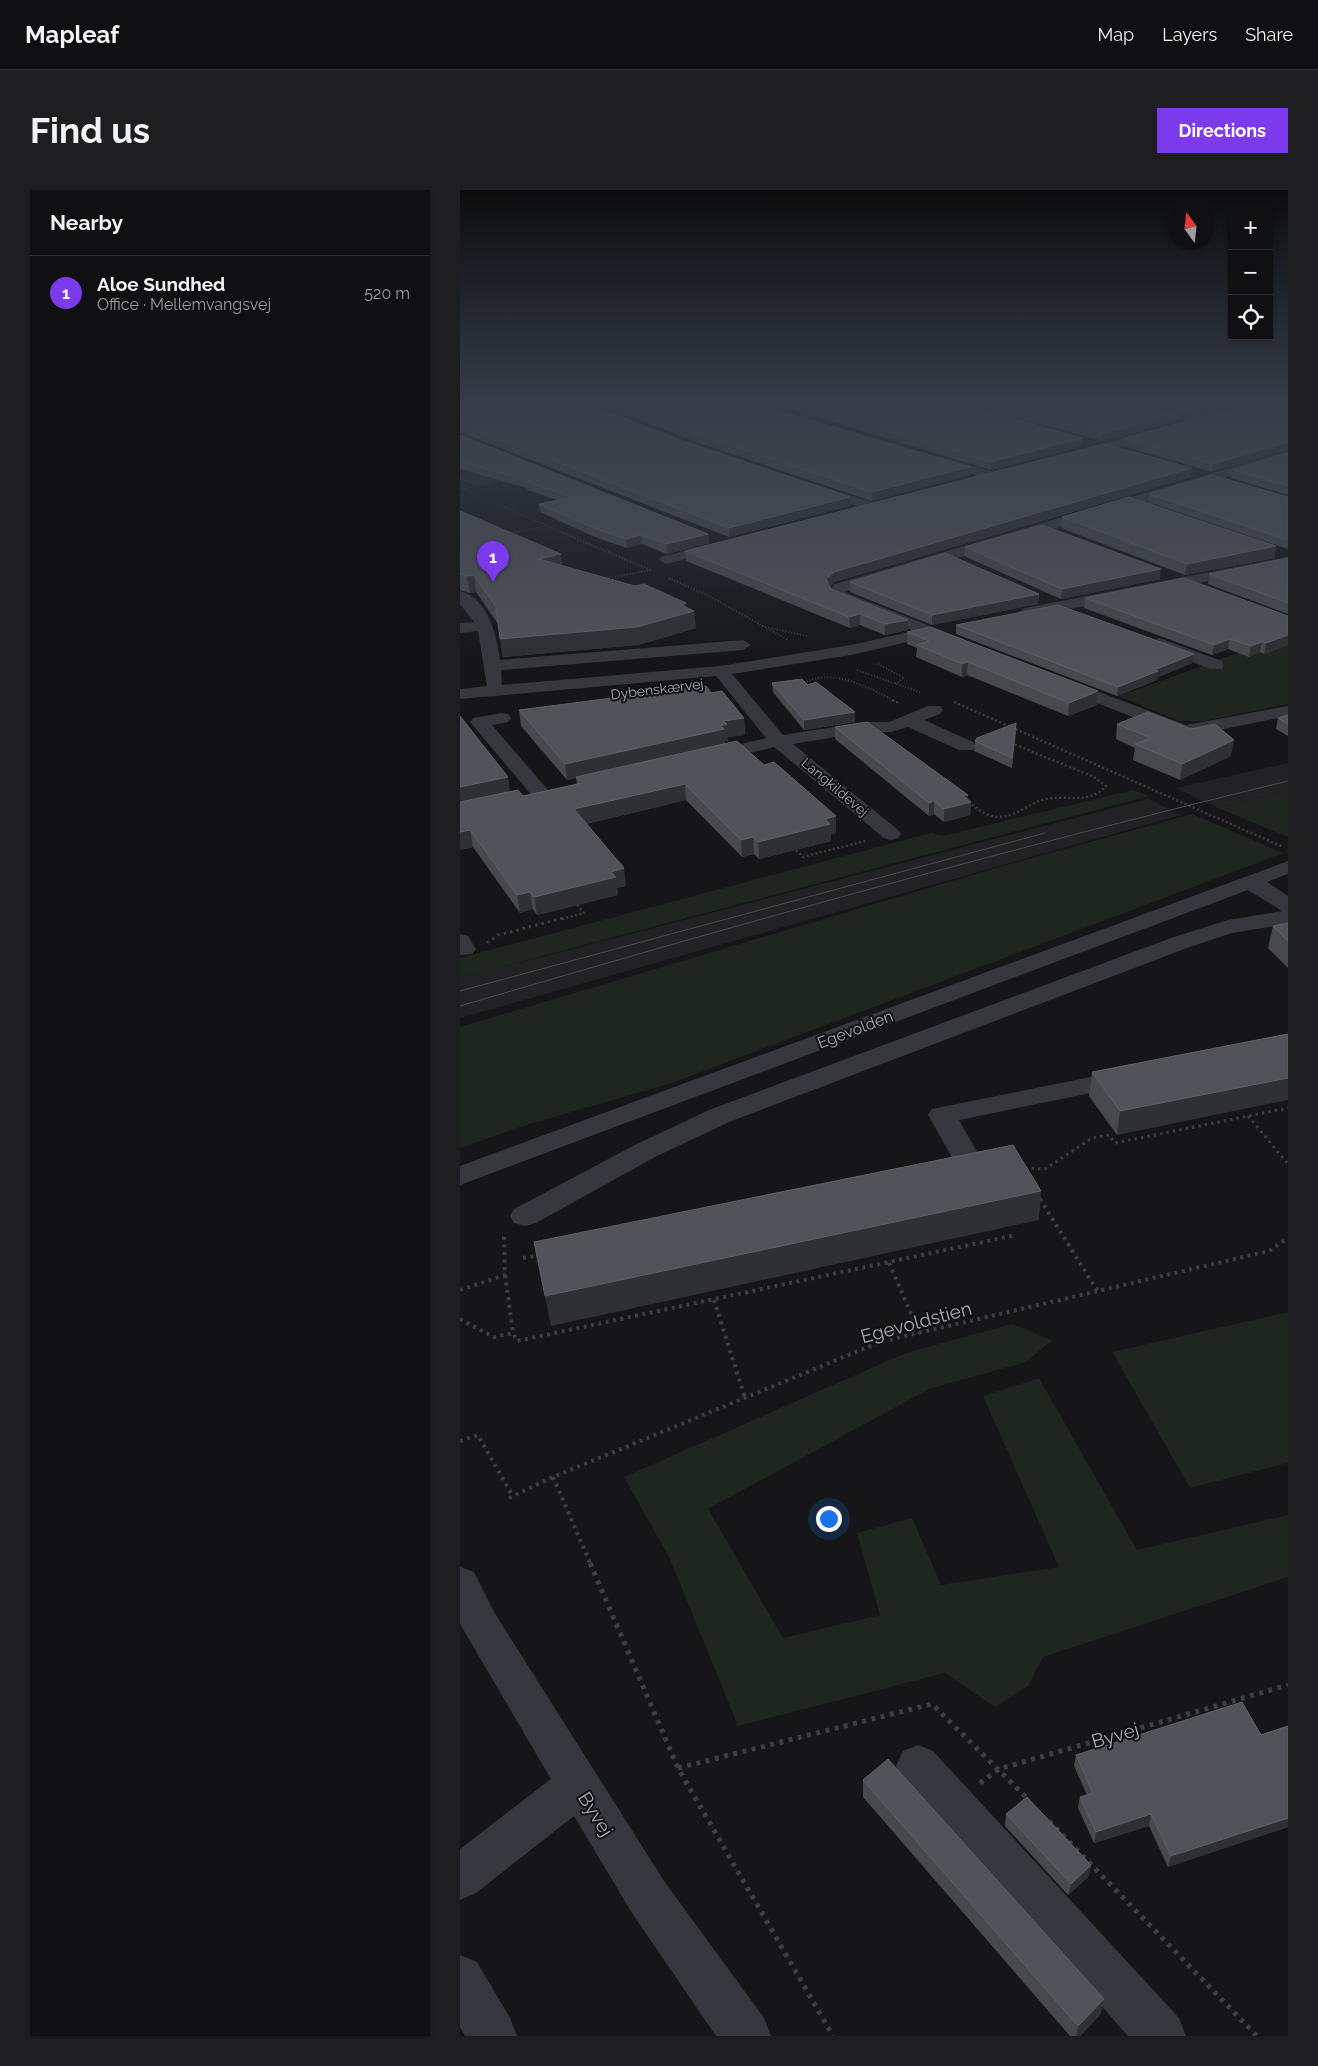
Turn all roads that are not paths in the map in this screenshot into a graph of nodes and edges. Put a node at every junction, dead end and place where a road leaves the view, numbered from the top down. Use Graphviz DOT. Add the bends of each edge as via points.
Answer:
graph roads {
  1 [pos="818,488"];
  2 [pos="1177,488"];
  3 [pos="1129,502"];
  4 [pos="1154,511"];
  5 [pos="853,512"];
  6 [pos="1042,528"];
  7 [pos="703,534"];
  8 [pos="1066,537"];
  9 [pos="946,556"];
  10 [pos="1284,556"];
  11 [pos="666,560"];
  12 [pos="970,567"];
  13 [pos="1153,571"];
  14 [pos="1182,582"];
  15 [pos="1207,591"];
  16 [pos="1032,594"];
  17 [pos="460,596"];
  18 [pos="1060,606"];
  19 [pos="1013,615"];
  20 [pos="1089,617"];
  21 [pos="484,625"];
  22 [pos="958,626"];
  23 [pos="460,628"];
  24 [pos="930,632"];
  25 [pos="1144,637"];
  26 [pos="743,645"];
  27 [pos="972,648"];
  28 [pos="1216,665"];
  29 [pos="492,666"];
  30 [pos="460,674"];
  31 [pos="724,675"];
  32 [pos="1049,678"];
  33 [pos="460,701"];
  34 [pos="498,705"];
  35 [pos="1288,711"];
  36 [pos="778,742"];
  37 [pos="966,746"];
  38 [pos="690,761"];
  39 [pos="559,790"];
  40 [pos="891,834"];
  41 [pos="1288,867"];
  42 [pos="1250,881"];
  43 [pos="1288,906"];
  44 [pos="1288,917"];
  45 [pos="1148,1074"];
  46 [pos="971,1166"];
  47 [pos="460,1176"];
  48 [pos="525,1216"];
  49 [pos="460,1584"];
  50 [pos="918,1766"];
  51 [pos="579,1785"];
  52 [pos="460,1878"];
  53 [pos="460,1979"];
  54 [pos="492,2036"];
  55 [pos="746,2036"];
  56 [pos="1162,2036"];
  1 -- 5 [label="street" via="877,506"];
  2 -- 3 [label="street"];
  3 -- 4 [label="street"];
  3 -- 6 [label="street"];
  6 -- 8 [label="street"];
  6 -- 9 [label="street"];
  7 -- 11 [label="street" via="729,544"];
  9 -- 12 [label="street"];
  9 -- 24 [label="street" via="840,587 836,591 837,595"];
  10 -- 14 [label="street"];
  13 -- 14 [label="street"];
  14 -- 15 [label="street"];
  14 -- 18 [label="street"];
  16 -- 18 [label="street"];
  17 -- 21 [label="street" via="481,614"];
  18 -- 19 [label="street"];
  18 -- 20 [label="street"];
  21 -- 23 [label="street"];
  21 -- 29 [label="street"];
  22 -- 24 [label="street, Dybenskærvej"];
  24 -- 27 [label="street"];
  24 -- 31 [label="street, Dybenskærvej" via="810,663"];
  25 -- 28 [label="street"];
  26 -- 29 [label="street"];
  29 -- 34 [label="street"];
  30 -- 33 [label="street"];
  31 -- 34 [label="street, Dybenskærvej" via="654,690"];
  31 -- 36 [label="street, Langkildevej"];
  32 -- 35 [label="street" via="1184,731"];
  33 -- 34 [label="street, Dybenskærvej"];
  34 -- 39 [label="street" via="479,722 532,796"];
  36 -- 37 [label="street, Langkildevej" via="890,726 929,708"];
  36 -- 38 [label="street, Langkildevej"];
  36 -- 40 [label="street, Langkildevej"];
  41 -- 42 [label="street, Egevolden"];
  42 -- 43 [label="street"];
  42 -- 47 [label="street, Egevolden"];
  44 -- 48 [label="street, Egevolden" via="1228,927 1179,943 719,1116 645,1151"];
  45 -- 46 [label="street" via="942,1115"];
  49 -- 51 [label="street, Byvej" via="480,1624"];
  50 -- 56 [label="street"];
  51 -- 52 [label="street"];
  51 -- 55 [label="street, Byvej" via="648,1897"];
  53 -- 54 [label="street"];
}
